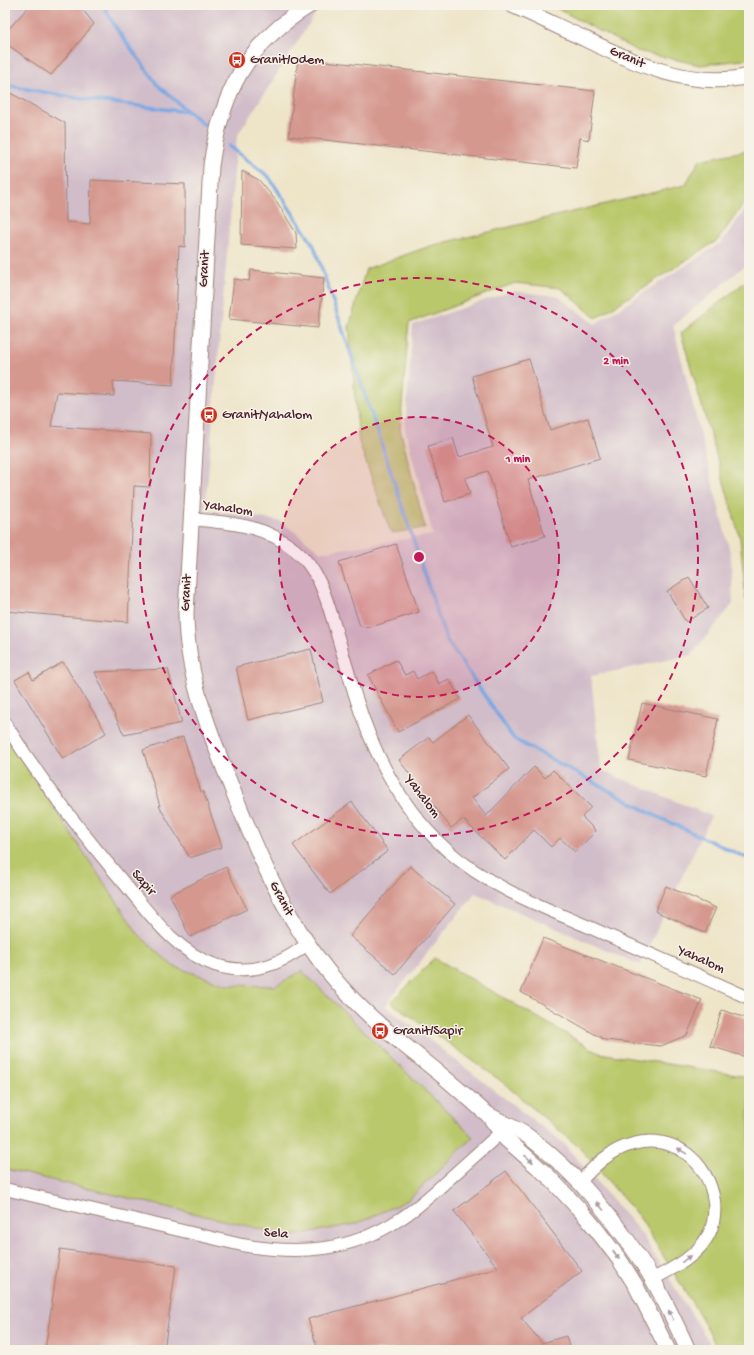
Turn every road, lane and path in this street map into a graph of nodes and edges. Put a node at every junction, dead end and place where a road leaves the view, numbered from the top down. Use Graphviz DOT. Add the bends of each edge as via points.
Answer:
graph roads {
  1 [pos="310,5"];
  2 [pos="512,5"];
  3 [pos="749,76"];
  4 [pos="191,519"];
  5 [pos="5,723"];
  6 [pos="307,944"];
  7 [pos="749,998"];
  8 [pos="505,1129"];
  9 [pos="579,1183"];
  10 [pos="5,1189"];
  11 [pos="653,1279"];
  12 [pos="668,1350"];
  13 [pos="688,1350"];
  1 -- 4 [label="street, Granit" via="277,29 260,46 234,82 218,123 211,166"];
  2 -- 3 [label="street, Granit" via="618,55 659,71 696,78"];
  4 -- 6 [label="street, Granit" via="186,624 187,646 195,686 208,726 256,847 278,895"];
  4 -- 7 [label="street, Yahalom" via="241,524 260,530 296,550 310,565 327,598 356,698 378,754 405,803 446,849 514,894"];
  5 -- 6 [label="street, Sapir" via="42,779 94,848 148,912 183,947 214,965 244,970 271,965"];
  6 -- 8 [label="street, Granit" via="330,974 360,1006"];
  8 -- 9 [label="street" via="530,1138"];
  8 -- 10 [label="street, Sela" via="419,1206 400,1219 364,1238 311,1250 276,1250 242,1245"];
  8 -- 12 [label="street, one-way" via="596,1229 636,1286"];
  11 -- 9 [label="street, one-way" via="628,1241"];
  11 -- 9 [label="street, one-way" via="685,1261 709,1234 714,1216 713,1194 707,1177 697,1163 674,1146 660,1142 632,1144 609,1155 591,1169"];
  13 -- 11 [label="street, one-way"];
}
